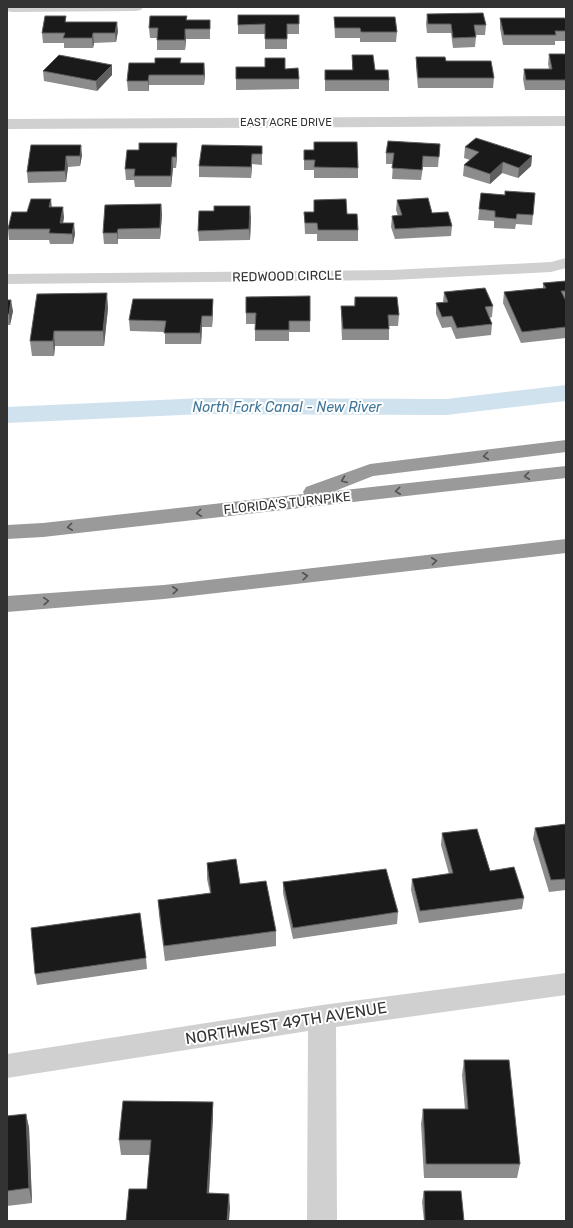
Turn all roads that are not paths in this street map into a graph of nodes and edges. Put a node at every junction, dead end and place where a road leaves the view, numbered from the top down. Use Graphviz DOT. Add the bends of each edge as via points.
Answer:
graph roads {
  1 [pos="136,7"];
  2 [pos="11,12"];
  3 [pos="566,121"];
  4 [pos="7,124"];
  5 [pos="566,262"];
  6 [pos="7,279"];
  7 [pos="566,446"];
  8 [pos="566,472"];
  9 [pos="284,503"];
  10 [pos="7,532"];
  11 [pos="566,546"];
  12 [pos="7,604"];
  13 [pos="566,984"];
  14 [pos="322,1017"];
  15 [pos="7,1066"];
  16 [pos="322,1221"];
  1 -- 2 [label="street"];
  3 -- 4 [label="street, EAST ACRE DRIVE"];
  5 -- 6 [label="street, REDWOOD CIRCLE" via="551,267 392,275"];
  7 -- 9 [label="highway, one-way" via="370,470"];
  8 -- 9 [label="highway, FLORIDA'S TURNPIKE, one-way"];
  9 -- 10 [label="highway, FLORIDA'S TURNPIKE, one-way"];
  12 -- 11 [label="highway, one-way" via="164,592"];
  13 -- 14 [label="street, NORTHWEST 49TH AVENUE"];
  14 -- 15 [label="street, NORTHWEST 49TH AVENUE"];
  14 -- 16 [label="street"];
}
